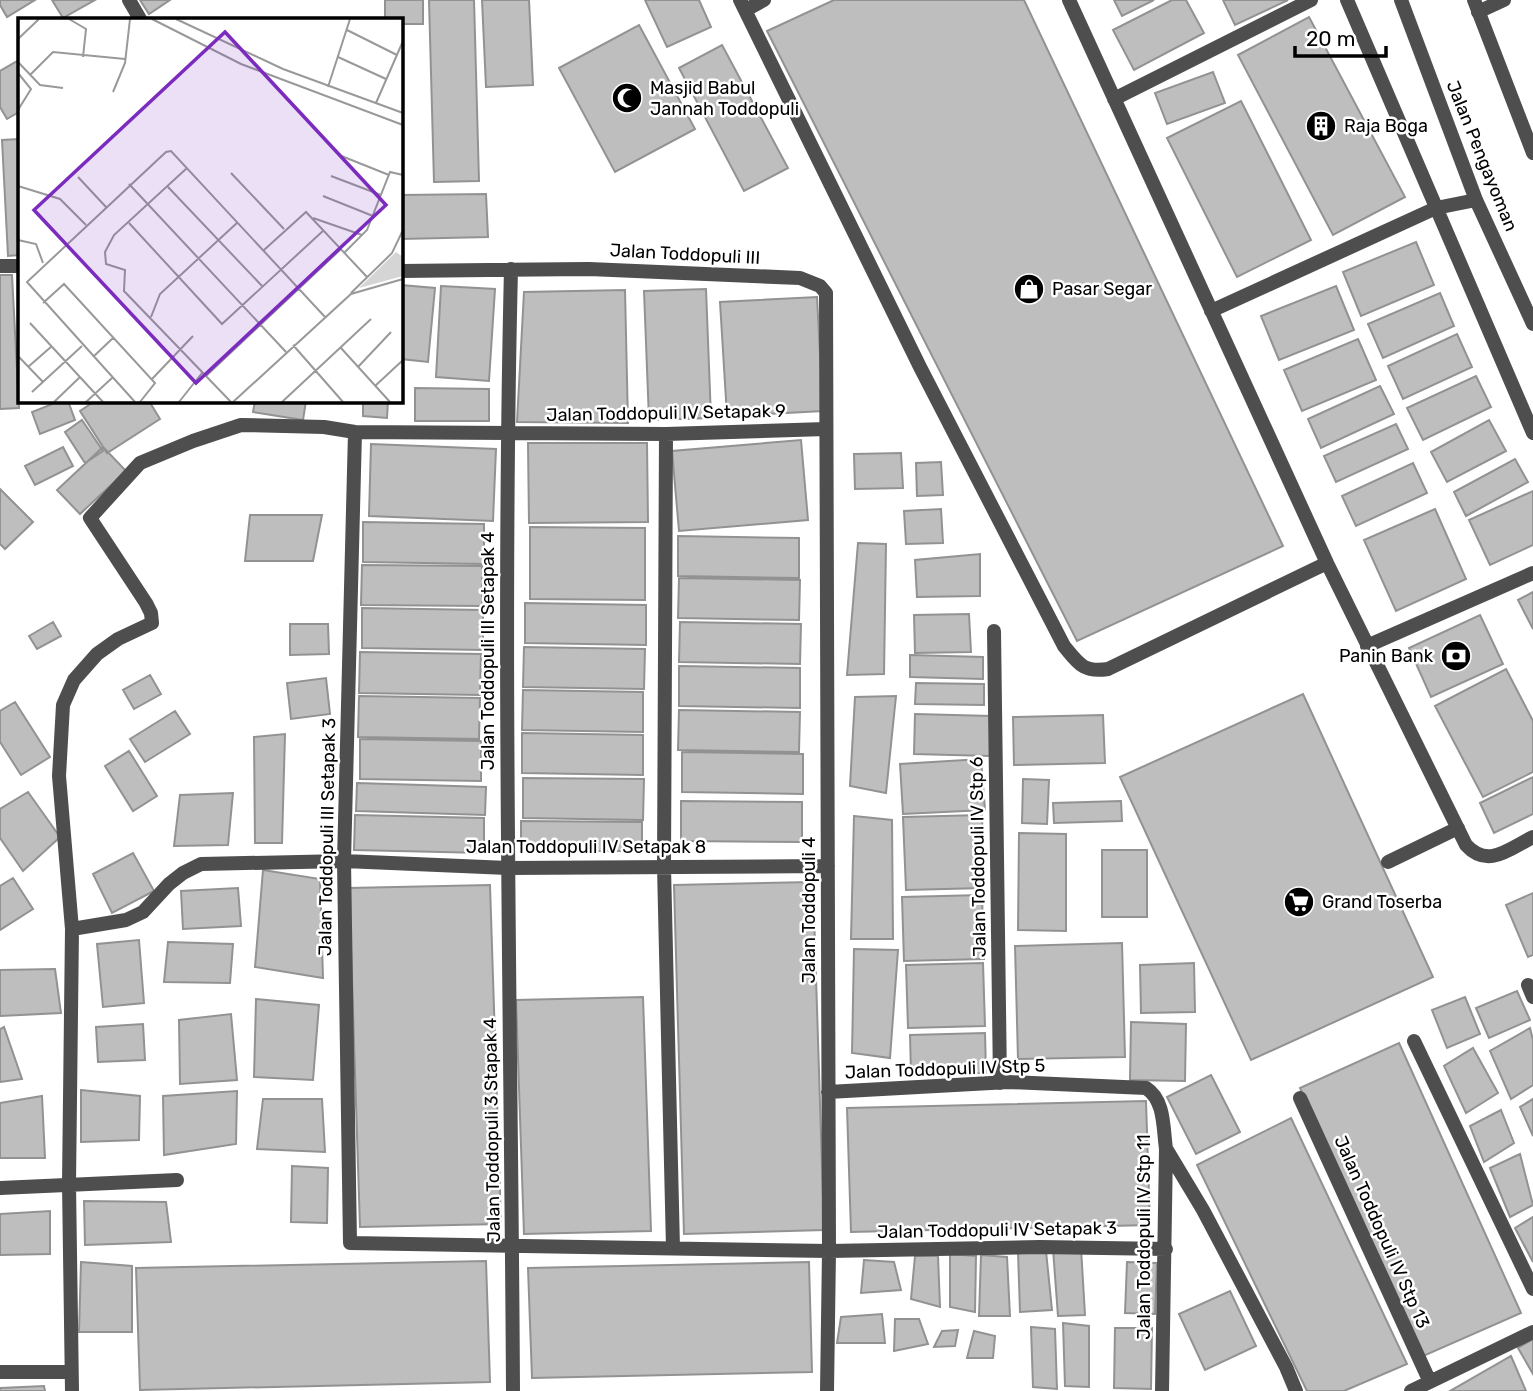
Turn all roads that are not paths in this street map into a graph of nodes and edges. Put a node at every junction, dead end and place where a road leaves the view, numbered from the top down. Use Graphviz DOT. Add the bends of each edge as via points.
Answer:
graph roads {
  1 [pos="129,0"];
  2 [pos="764,0"];
  3 [pos="1069,0"];
  4 [pos="1311,0"];
  5 [pos="1347,0"];
  6 [pos="1401,0"];
  7 [pos="1504,0"];
  8 [pos="743,5"];
  9 [pos="1476,6"];
  10 [pos="139,18"];
  11 [pos="1114,99"];
  12 [pos="1533,153"];
  13 [pos="1476,200"];
  14 [pos="1436,208"];
  15 [pos="0,266"];
  16 [pos="18,266"];
  17 [pos="511,269"];
  18 [pos="402,271"];
  19 [pos="1211,311"];
  20 [pos="1533,324"];
  21 [pos="826,429"];
  22 [pos="355,432"];
  23 [pos="507,433"];
  24 [pos="1533,433"];
  25 [pos="666,435"];
  26 [pos="1327,563"];
  27 [pos="1533,573"];
  28 [pos="994,631"];
  29 [pos="1367,646"];
  30 [pos="1458,828"];
  31 [pos="1533,837"];
  32 [pos="344,860"];
  33 [pos="1388,862"];
  34 [pos="828,866"];
  35 [pos="664,867"];
  36 [pos="508,868"];
  37 [pos="72,929"];
  38 [pos="1414,1041"];
  39 [pos="1000,1083"];
  40 [pos="1146,1088"];
  41 [pos="828,1092"];
  42 [pos="1300,1098"];
  43 [pos="1166,1149"];
  44 [pos="177,1180"];
  45 [pos="69,1184"];
  46 [pos="0,1188"];
  47 [pos="350,1243"];
  48 [pos="512,1247"];
  49 [pos="673,1248"];
  50 [pos="1166,1249"];
  51 [pos="829,1251"];
  52 [pos="1533,1289"];
  53 [pos="1533,1332"];
  54 [pos="0,1372"];
  55 [pos="71,1372"];
  56 [pos="1430,1382"];
  57 [pos="72,1391"];
  58 [pos="513,1391"];
  59 [pos="827,1391"];
  60 [pos="1162,1391"];
  61 [pos="1296,1391"];
  62 [pos="1411,1391"];
  1 -- 10 [label="street"];
  2 -- 8 [label="street"];
  3 -- 11 [label="street"];
  4 -- 11 [label="street"];
  5 -- 14 [label="street"];
  6 -- 13 [label="street, Jalan Pengayoman"];
  7 -- 9 [label="street"];
  8 -- 26 [label="street" via="920,367 1064,646 1077,661 1087,670 1108,669"];
  9 -- 12 [label="street"];
  11 -- 19 [label="street"];
  13 -- 14 [label="street"];
  13 -- 20 [label="street, Jalan Pengayoman"];
  14 -- 19 [label="street"];
  14 -- 24 [label="street"];
  15 -- 16 [label="street"];
  17 -- 18 [label="street, Jalan Toddopuli III"];
  17 -- 21 [label="street, Jalan Toddopuli III" via="800,278 820,286 826,293"];
  17 -- 23 [label="street, Jalan Toddopuli III Setapak 4"];
  19 -- 26 [label="street"];
  21 -- 25 [label="street, Jalan Toddopuli IV Setapak 9"];
  21 -- 34 [label="street, Jalan Toddopuli 4"];
  22 -- 23 [label="street, Jalan Toddopuli IV Setapak 9"];
  22 -- 32 [label="street, Jalan Toddopuli III Setapak 3"];
  22 -- 37 [label="street, Jalan Toddopuli IV Setapak 9" via="241,425 140,463 90,518 146,603 152,623 97,654 74,680 63,705 59,776"];
  23 -- 25 [label="street, Jalan Toddopuli IV Setapak 9"];
  23 -- 36 [label="street, Jalan Toddopuli III Setapak 4"];
  25 -- 35 [label="street"];
  26 -- 29 [label="street"];
  27 -- 29 [label="street"];
  28 -- 39 [label="street, Jalan Toddopuli IV Stp 6"];
  29 -- 30 [label="street"];
  30 -- 31 [label="street" via="1474,854 1486,858"];
  30 -- 33 [label="street"];
  32 -- 36 [label="street, Jalan Toddopuli IV Setapak 8"];
  32 -- 37 [label="street, Jalan Toddopuli IV Setapak 8" via="201,864 169,884 143,912 126,920"];
  32 -- 47 [label="street, Jalan Toddopuli III Setapak 3"];
  34 -- 35 [label="street, Jalan Toddopuli IV Setapak 8"];
  34 -- 41 [label="street, Jalan Toddopuli 4"];
  35 -- 36 [label="street, Jalan Toddopuli IV Setapak 8"];
  35 -- 49 [label="street"];
  36 -- 48 [label="street, Jalan Toddopuli 3 Stapak 4"];
  37 -- 45 [label="street"];
  38 -- 52 [label="street"];
  39 -- 40 [label="street, Jalan Toddopuli IV Stp 5"];
  39 -- 41 [label="street, Jalan Toddopuli IV Stp 5"];
  40 -- 43 [label="street, Jalan Toddopuli IV Stp 11" via="1157,1097"];
  41 -- 51 [label="street, Jalan Toddopuli 4"];
  42 -- 56 [label="street, Jalan Toddopuli IV Stp 13"];
  43 -- 50 [label="street, Jalan Toddopuli IV Stp 11"];
  43 -- 61 [label="street" via="1203,1210"];
  44 -- 45 [label="street"];
  45 -- 46 [label="street"];
  45 -- 55 [label="street"];
  47 -- 48 [label="street, Jalan Toddopuli IV Setapak 3"];
  48 -- 49 [label="street, Jalan Toddopuli IV Setapak 3"];
  48 -- 58 [label="street, Jalan Toddopuli 3 Stapak 4"];
  49 -- 51 [label="street, Jalan Toddopuli IV Setapak 3"];
  50 -- 51 [label="street, Jalan Toddopuli IV Setapak 3"];
  50 -- 60 [label="street, Jalan Toddopuli IV Stp 11"];
  51 -- 59 [label="street, Jalan Toddopuli 4"];
  53 -- 56 [label="street"];
  54 -- 55 [label="street"];
  55 -- 57 [label="street"];
  56 -- 62 [label="street"];
}
